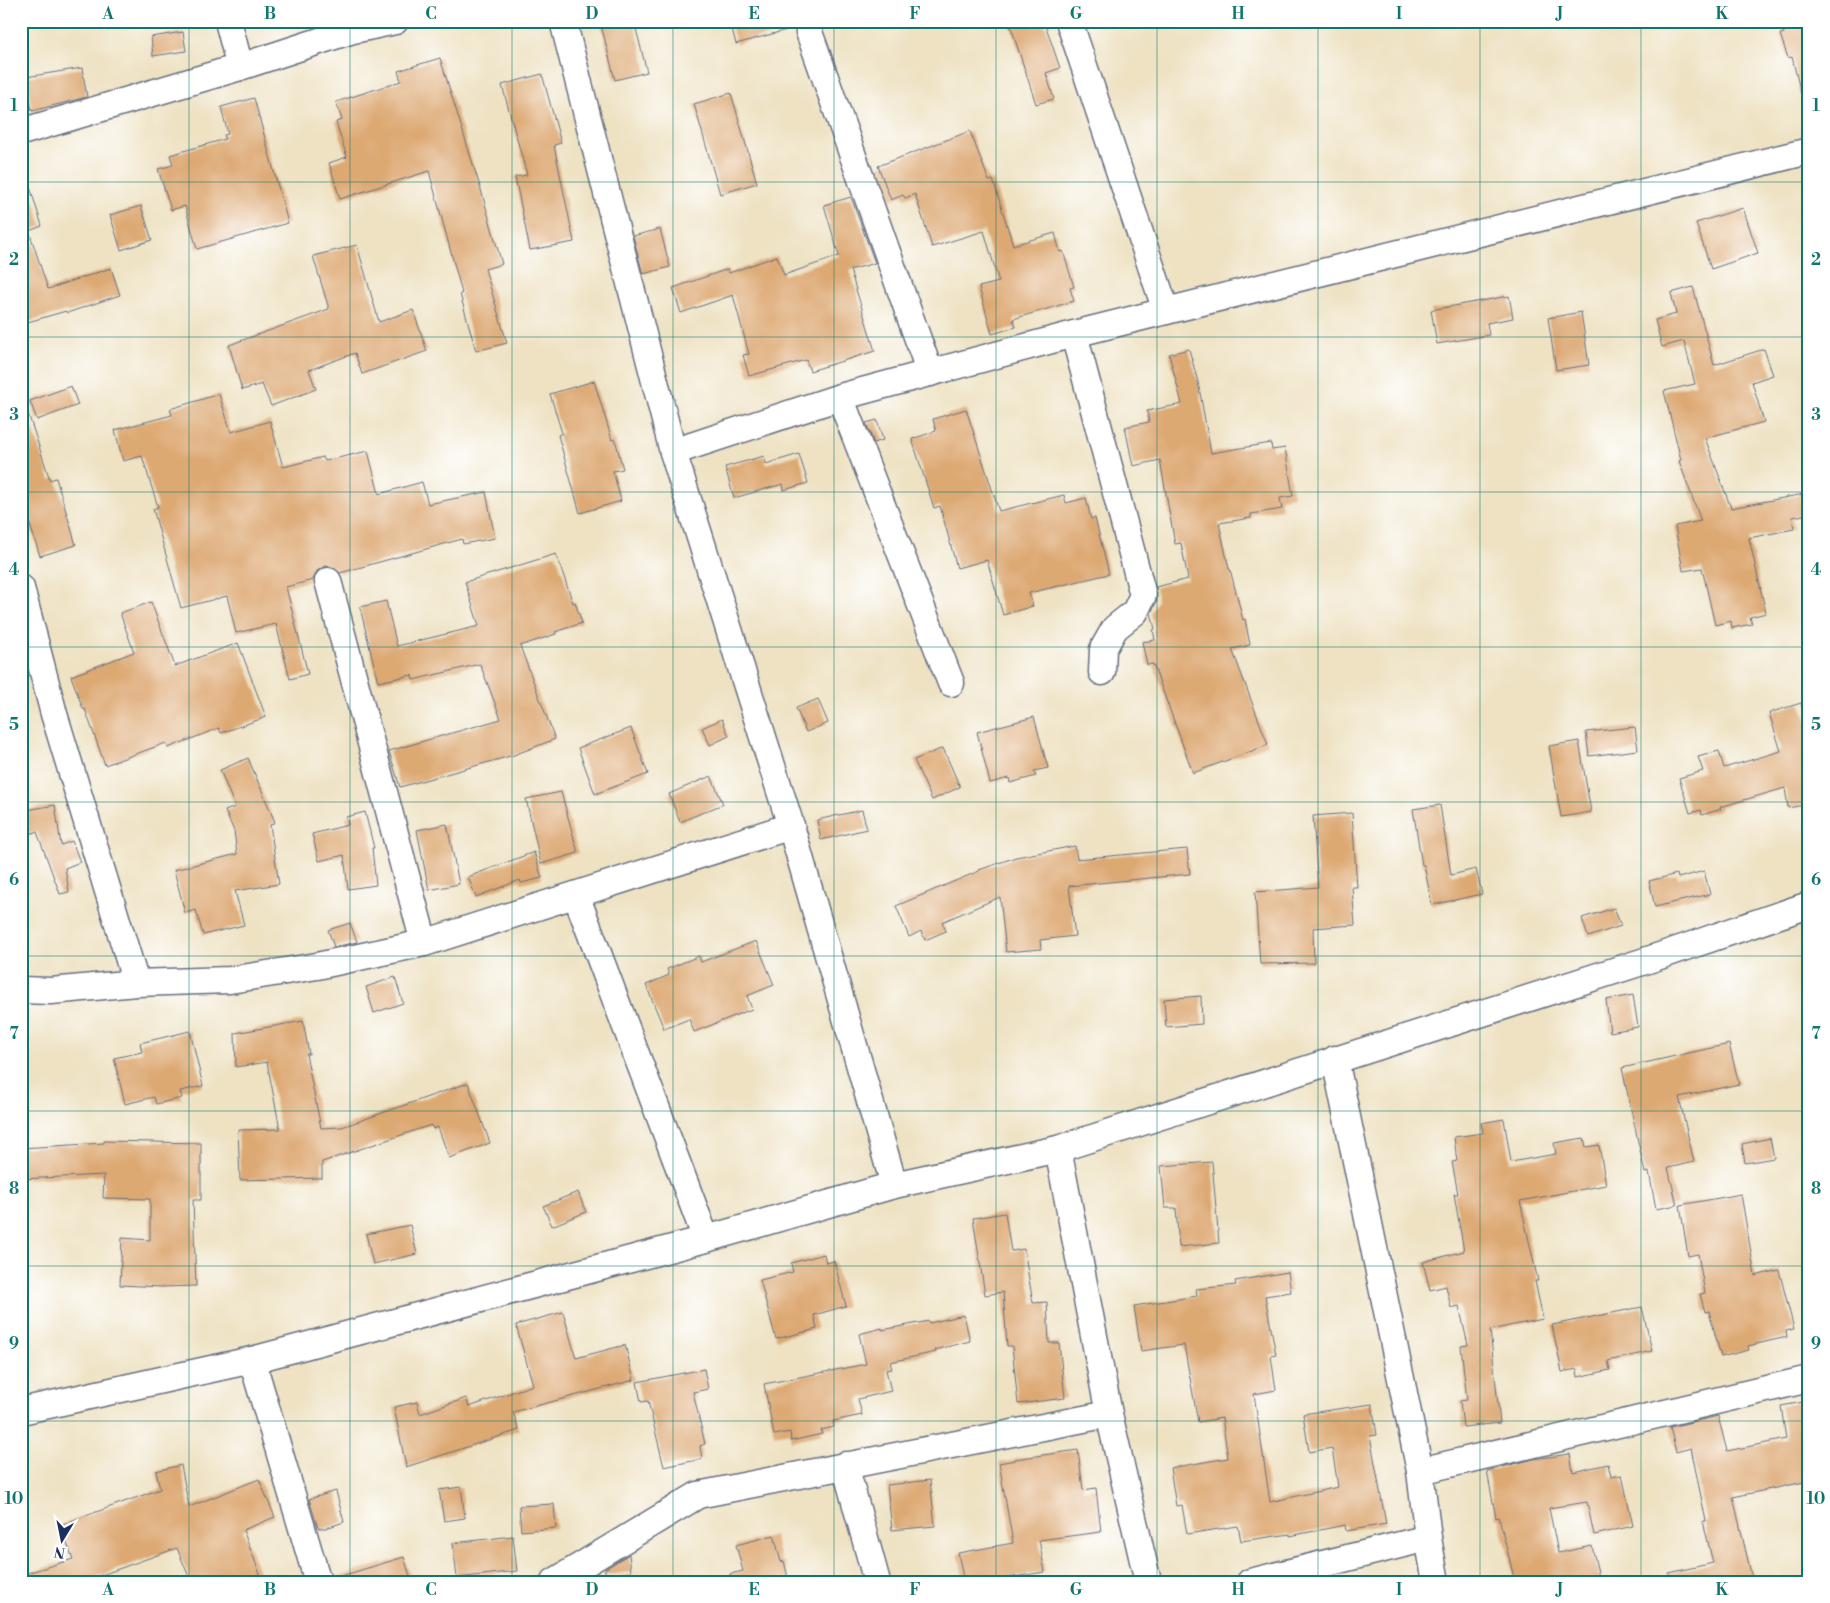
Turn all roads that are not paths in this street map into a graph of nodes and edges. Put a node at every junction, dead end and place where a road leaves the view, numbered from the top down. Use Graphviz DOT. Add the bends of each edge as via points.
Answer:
graph roads {
  1 [pos="228,21"];
  2 [pos="395,21"];
  3 [pos="562,21"];
  4 [pos="808,21"];
  5 [pos="1069,21"];
  6 [pos="240,67"];
  7 [pos="21,132"];
  8 [pos="1807,159"];
  9 [pos="1166,311"];
  10 [pos="1074,334"];
  11 [pos="930,374"];
  12 [pos="840,397"];
  13 [pos="673,452"];
  14 [pos="328,581"];
  15 [pos="21,588"];
  16 [pos="1102,672"];
  17 [pos="951,683"];
  18 [pos="791,826"];
  19 [pos="576,895"];
  20 [pos="1809,905"];
  21 [pos="424,942"];
  22 [pos="136,983"];
  23 [pos="21,990"];
  24 [pos="1336,1059"];
  25 [pos="1058,1149"];
  26 [pos="894,1185"];
  27 [pos="706,1239"];
  28 [pos="252,1360"];
  29 [pos="1809,1379"];
  30 [pos="21,1411"];
  31 [pos="1109,1414"];
  32 [pos="845,1465"];
  33 [pos="1420,1471"];
  34 [pos="1428,1538"];
  35 [pos="318,1582"];
  36 [pos="554,1582"];
  37 [pos="877,1582"];
  38 [pos="1148,1582"];
  39 [pos="1250,1582"];
  40 [pos="1436,1582"];
  1 -- 6 [label="street"];
  2 -- 6 [label="street" via="353,30"];
  3 -- 13 [label="street"];
  4 -- 11 [label="street" via="809,32"];
  5 -- 9 [label="street"];
  6 -- 7 [label="street"];
  8 -- 9 [label="street"];
  9 -- 10 [label="street"];
  10 -- 11 [label="street"];
  10 -- 16 [label="street" via="1144,595 1135,612 1115,628 1102,648"];
  11 -- 12 [label="street"];
  12 -- 13 [label="street"];
  12 -- 17 [label="street"];
  13 -- 18 [label="street"];
  14 -- 21 [label="street"];
  15 -- 22 [label="street" via="54,714"];
  18 -- 19 [label="street"];
  18 -- 26 [label="street"];
  19 -- 21 [label="street"];
  19 -- 27 [label="street"];
  20 -- 24 [label="street"];
  21 -- 22 [label="street" via="317,966 230,980"];
  22 -- 23 [label="street" via="51,991"];
  24 -- 25 [label="street"];
  24 -- 33 [label="street"];
  25 -- 26 [label="street"];
  25 -- 31 [label="street"];
  26 -- 27 [label="street"];
  27 -- 28 [label="street"];
  28 -- 30 [label="street"];
  28 -- 35 [label="street"];
  29 -- 33 [label="street"];
  31 -- 32 [label="street"];
  31 -- 38 [label="street"];
  32 -- 36 [label="street" via="698,1495"];
  32 -- 37 [label="street"];
  33 -- 34 [label="street"];
  34 -- 39 [label="street"];
  34 -- 40 [label="street"];
}
